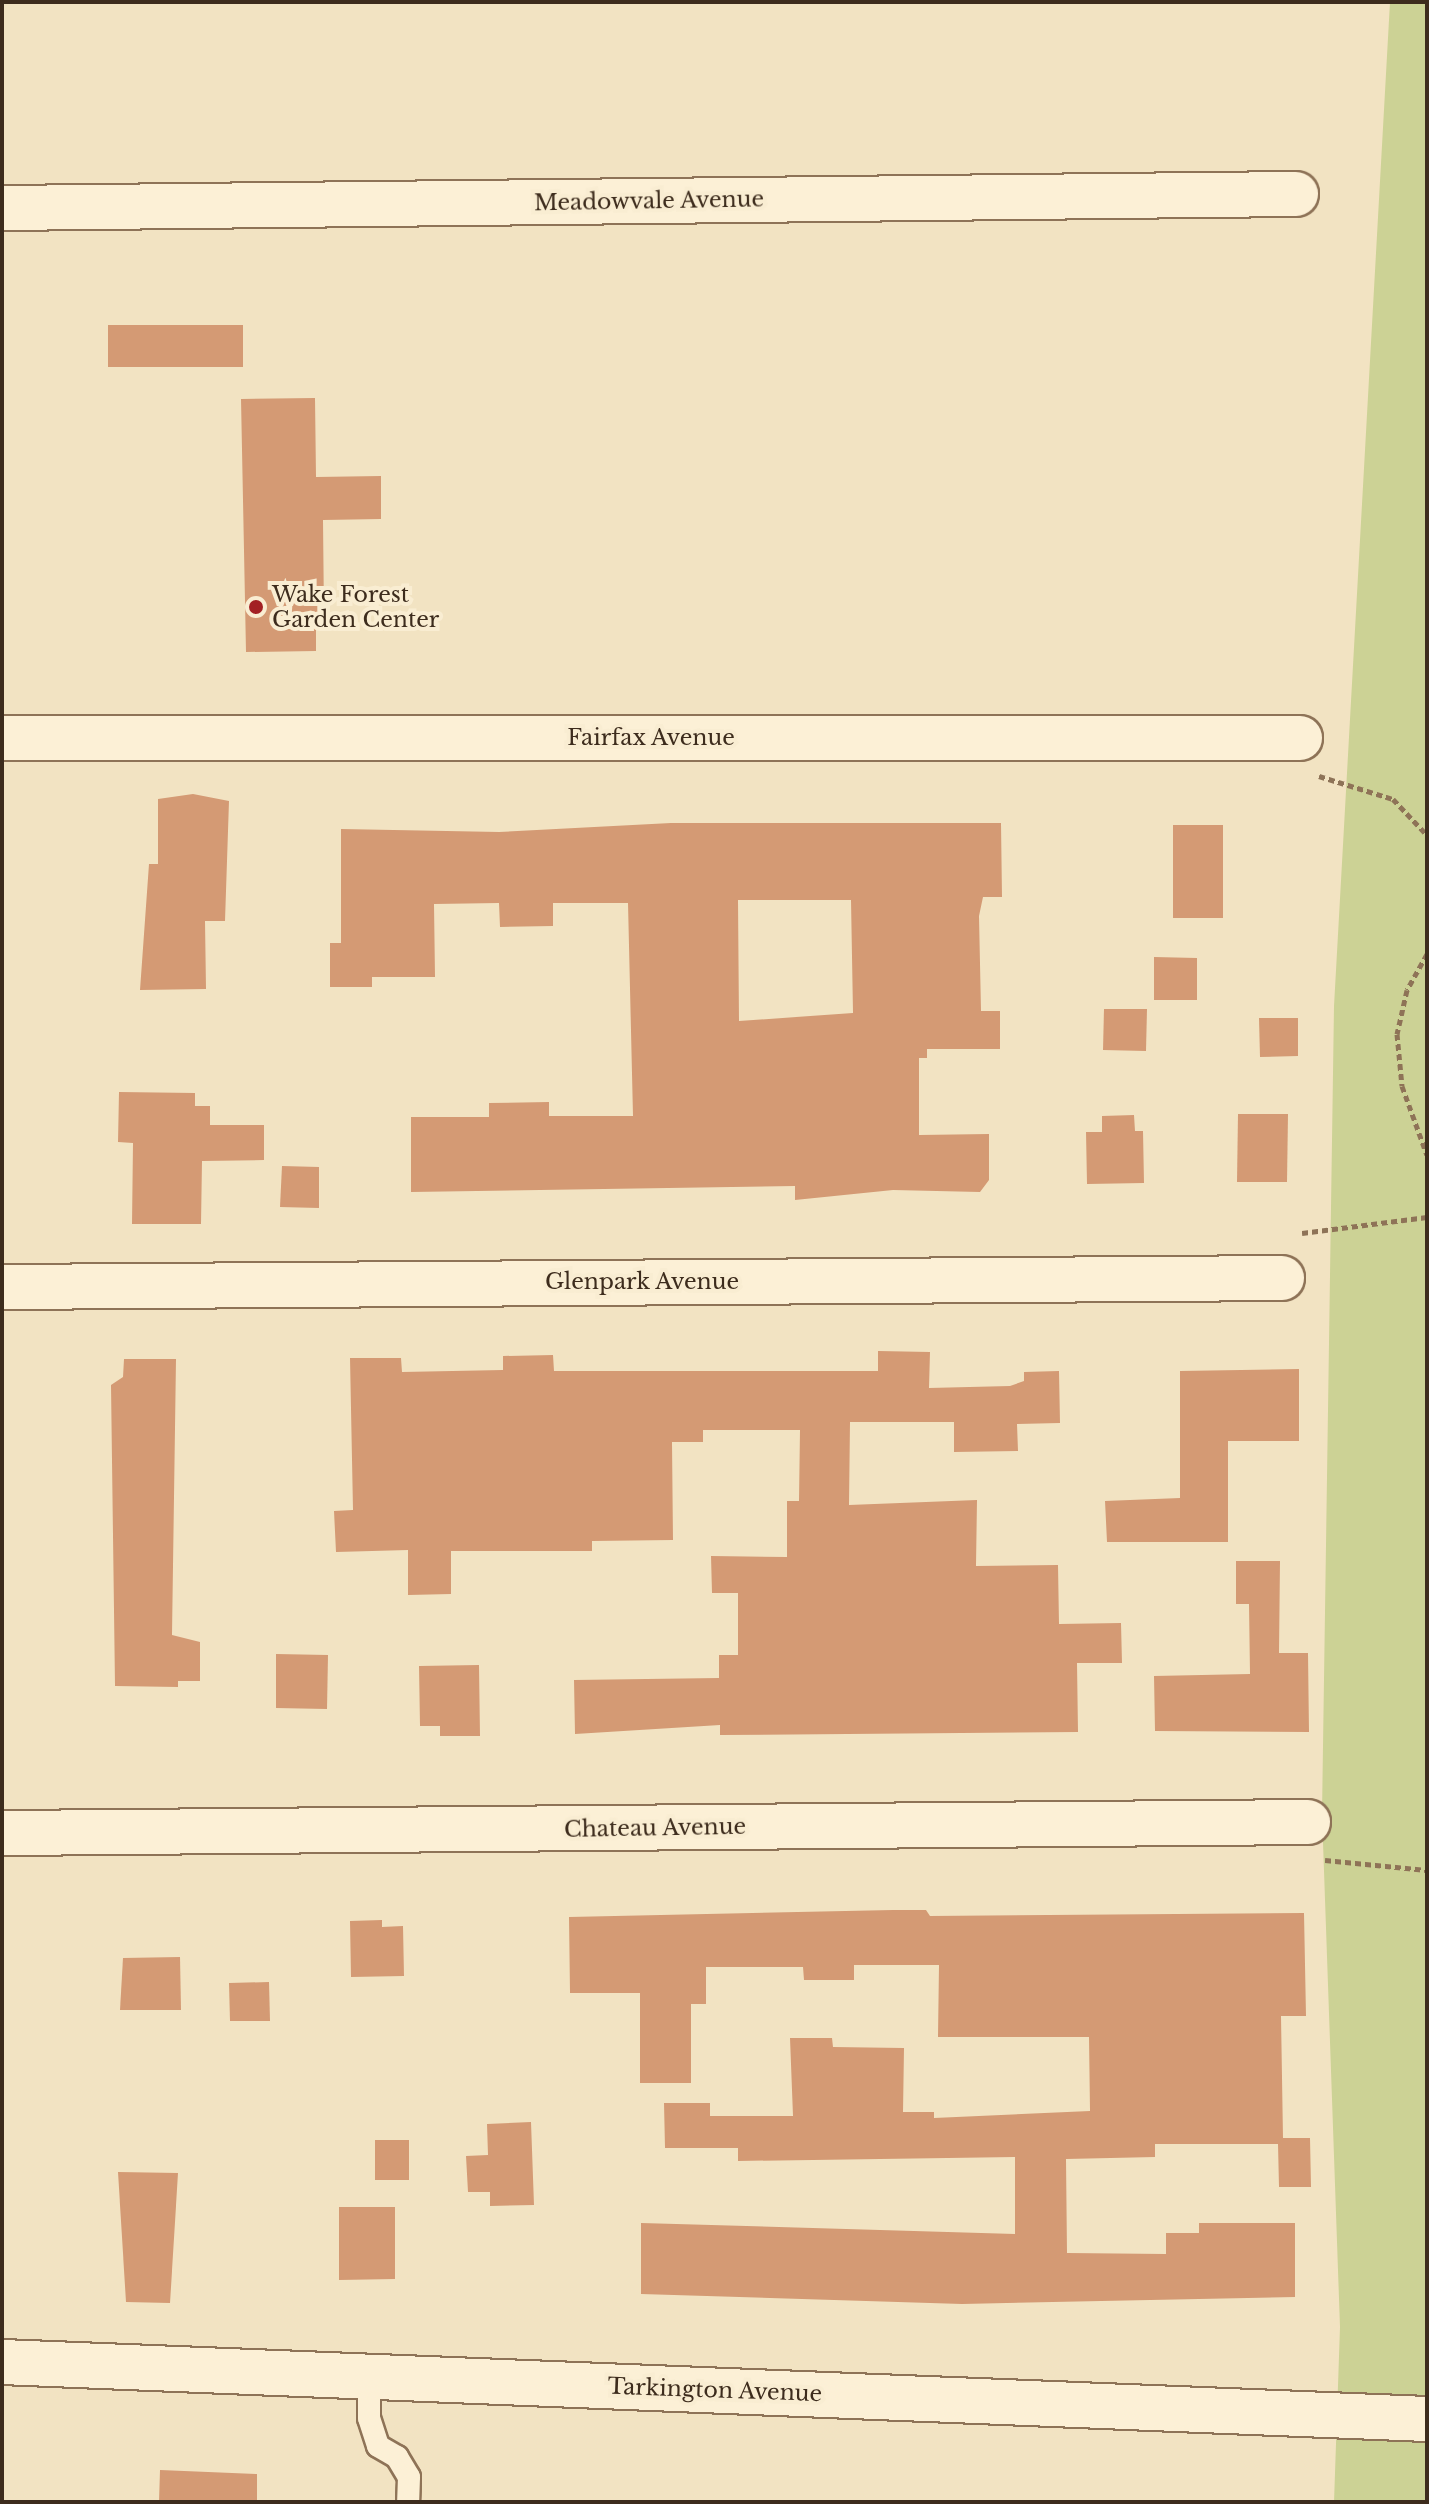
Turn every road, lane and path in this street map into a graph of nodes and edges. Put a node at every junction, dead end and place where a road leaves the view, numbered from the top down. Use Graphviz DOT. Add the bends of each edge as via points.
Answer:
graph roads {
  1 [pos="1296,194"];
  2 [pos="2,208"];
  3 [pos="2,738"];
  4 [pos="1301,754"];
  5 [pos="1427,835"];
  6 [pos="1427,954"];
  7 [pos="1427,1155"];
  8 [pos="1427,1217"];
  9 [pos="1302,1233"];
  10 [pos="1282,1278"];
  11 [pos="2,1287"];
  12 [pos="2,1833"];
  13 [pos="1309,1842"];
  14 [pos="1427,1870"];
  15 [pos="2,2362"];
  16 [pos="369,2376"];
  17 [pos="1427,2419"];
  18 [pos="408,2502"];
  1 -- 2 [label="street, Meadowvale Avenue"];
  3 -- 4 [label="street, Fairfax Avenue"];
  4 -- 5 [label="path" via="1393,799"];
  6 -- 7 [label="path" via="1407,990 1397,1034 1402,1086"];
  8 -- 9 [label="path"];
  10 -- 11 [label="street, Glenpark Avenue"];
  12 -- 13 [label="street, Chateau Avenue"];
  13 -- 14 [label="path"];
  15 -- 16 [label="street, Tarkington Avenue"];
  16 -- 17 [label="street, Tarkington Avenue"];
  16 -- 18 [label="lane" via="369,2418 378,2446 397,2457 409,2477"];
}
